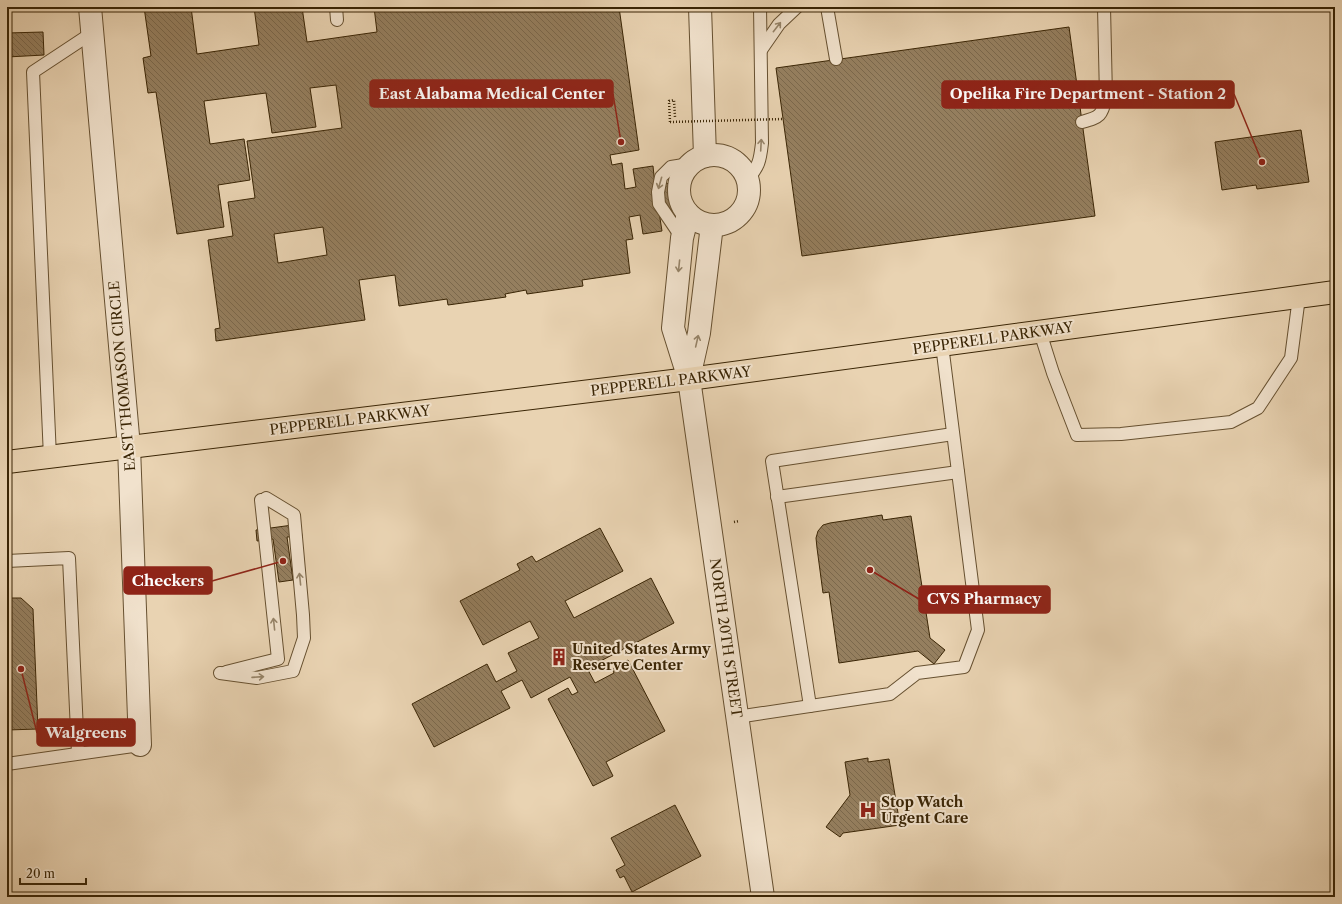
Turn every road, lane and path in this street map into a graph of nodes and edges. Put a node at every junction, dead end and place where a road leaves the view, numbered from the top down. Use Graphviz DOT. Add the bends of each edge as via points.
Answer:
graph roads {
  1 [pos="90,7"];
  2 [pos="336,7"];
  3 [pos="700,7"];
  4 [pos="760,7"];
  5 [pos="797,7"];
  6 [pos="827,7"];
  7 [pos="1104,7"];
  8 [pos="337,20"];
  9 [pos="92,33"];
  10 [pos="761,50"];
  11 [pos="836,59"];
  12 [pos="675,117"];
  13 [pos="783,119"];
  14 [pos="1082,122"];
  15 [pos="697,160"];
  16 [pos="747,180"];
  17 [pos="688,214"];
  18 [pos="712,225"];
  19 [pos="682,238"];
  20 [pos="1335,292"];
  21 [pos="1299,297"];
  22 [pos="1040,332"];
  23 [pos="942,345"];
  24 [pos="689,379"];
  25 [pos="953,434"];
  26 [pos="129,447"];
  27 [pos="50,457"];
  28 [pos="7,462"];
  29 [pos="958,472"];
  30 [pos="777,497"];
  31 [pos="263,499"];
  32 [pos="739,521"];
  33 [pos="734,522"];
  34 [pos="7,561"];
  35 [pos="810,706"];
  36 [pos="737,718"];
  37 [pos="140,745"];
  38 [pos="78,753"];
  39 [pos="7,764"];
  40 [pos="763,897"];
  1 -- 9 [label="street, EAST THOMASON CIRCLE"];
  2 -- 8 [label="lane"];
  3 -- 15 [label="street"];
  4 -- 10 [label="lane"];
  10 -- 5 [label="lane, one-way" via="779,24"];
  6 -- 11 [label="lane"];
  7 -- 14 [label="lane" via="1104,110 1096,118"];
  9 -- 26 [label="street, EAST THOMASON CIRCLE"];
  9 -- 27 [label="lane" via="33,72"];
  16 -- 10 [label="lane, one-way" via="757,169 760,158"];
  12 -- 13 [label="path, bridge" via="674,100 669,101 670,122"];
  15 -- 16 [label="street" via="716,155 726,158 742,170"];
  15 -- 17 [label="street" via="683,173 679,183 682,205"];
  15 -- 19 [label="lane, one-way" via="671,167 661,177 658,192 660,204"];
  16 -- 18 [label="street" via="749,191 741,211 723,224"];
  17 -- 18 [label="street" via="695,220"];
  17 -- 19 [label="street"];
  24 -- 18 [label="street, one-way" via="699,333"];
  19 -- 24 [label="street, one-way" via="673,328"];
  20 -- 21 [label="main road, PEPPERELL PARKWAY"];
  21 -- 22 [label="main road, PEPPERELL PARKWAY"];
  21 -- 22 [label="lane" via="1292,358 1258,408 1231,422 1121,434 1076,435"];
  22 -- 23 [label="main road, PEPPERELL PARKWAY"];
  23 -- 24 [label="main road, PEPPERELL PARKWAY"];
  23 -- 25 [label="lane"];
  24 -- 26 [label="main road, PEPPERELL PARKWAY"];
  24 -- 36 [label="street, NORTH 20TH STREET"];
  25 -- 29 [label="lane"];
  25 -- 30 [label="lane" via="772,461"];
  26 -- 27 [label="main road, PEPPERELL PARKWAY"];
  26 -- 37 [label="street, EAST THOMASON CIRCLE"];
  27 -- 28 [label="main road, PEPPERELL PARKWAY"];
  29 -- 30 [label="lane"];
  29 -- 35 [label="lane" via="978,630 964,667 917,673 890,694"];
  30 -- 35 [label="lane"];
  31 -- 31 [label="lane" via="278,659 220,673 257,678 293,671 304,638 294,515"];
  32 -- 33 [label="path"];
  34 -- 38 [label="lane" via="70,558"];
  35 -- 36 [label="lane"];
  36 -- 40 [label="street, NORTH 20TH STREET"];
  37 -- 38 [label="lane"];
  38 -- 39 [label="lane"];
}
